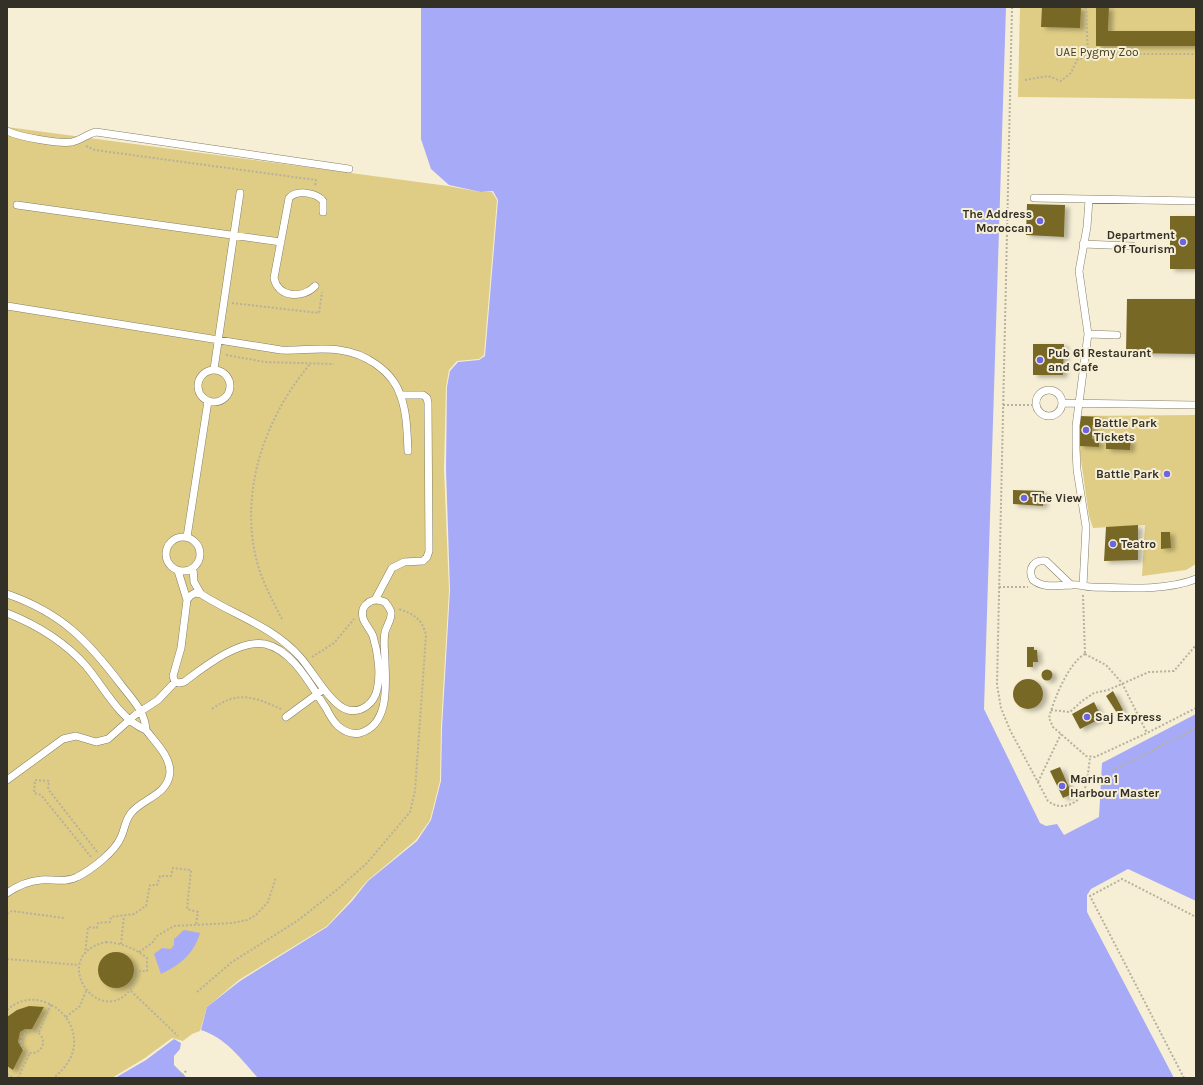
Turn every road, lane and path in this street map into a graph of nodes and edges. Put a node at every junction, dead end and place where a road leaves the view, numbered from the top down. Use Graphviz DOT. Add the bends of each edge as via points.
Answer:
graph roads {
  1 [pos="1012,7"];
  2 [pos="1086,7"];
  3 [pos="1196,54"];
  4 [pos="1088,55"];
  5 [pos="1025,80"];
  6 [pos="7,131"];
  7 [pos="73,142"];
  8 [pos="349,169"];
  9 [pos="240,193"];
  10 [pos="314,195"];
  11 [pos="1034,198"];
  12 [pos="1088,200"];
  13 [pos="1196,201"];
  14 [pos="17,205"];
  15 [pos="323,212"];
  16 [pos="234,235"];
  17 [pos="281,242"];
  18 [pos="1083,244"];
  19 [pos="1132,246"];
  20 [pos="315,286"];
  21 [pos="322,292"];
  22 [pos="224,302"];
  23 [pos="7,306"];
  24 [pos="1088,334"];
  25 [pos="1117,335"];
  26 [pos="219,340"];
  27 [pos="217,354"];
  28 [pos="311,363"];
  29 [pos="334,364"];
  30 [pos="214,369"];
  31 [pos="401,395"];
  32 [pos="208,401"];
  33 [pos="1063,403"];
  34 [pos="1079,403"];
  35 [pos="1003,405"];
  36 [pos="1036,405"];
  37 [pos="1196,405"];
  38 [pos="408,451"];
  39 [pos="187,537"];
  40 [pos="194,568"];
  41 [pos="178,571"];
  42 [pos="1196,579"];
  43 [pos="1041,585"];
  44 [pos="1071,585"];
  45 [pos="999,586"];
  46 [pos="1083,586"];
  47 [pos="7,594"];
  48 [pos="201,594"];
  49 [pos="187,600"];
  50 [pos="375,600"];
  51 [pos="388,606"];
  52 [pos="363,609"];
  53 [pos="7,613"];
  54 [pos="282,619"];
  55 [pos="1196,645"];
  56 [pos="1085,654"];
  57 [pos="304,661"];
  58 [pos="175,682"];
  59 [pos="1122,683"];
  60 [pos="324,688"];
  61 [pos="316,694"];
  62 [pos="1196,708"];
  63 [pos="212,709"];
  64 [pos="1051,710"];
  65 [pos="141,711"];
  66 [pos="288,716"];
  67 [pos="129,720"];
  68 [pos="1196,728"];
  69 [pos="146,730"];
  70 [pos="1148,733"];
  71 [pos="1060,734"];
  72 [pos="1090,758"];
  73 [pos="1112,771"];
  74 [pos="7,780"];
  75 [pos="1038,783"];
  76 [pos="102,859"];
  77 [pos="96,864"];
  78 [pos="276,877"];
  79 [pos="7,893"];
  80 [pos="7,914"];
  81 [pos="124,916"];
  82 [pos="1196,917"];
  83 [pos="64,918"];
  84 [pos="196,925"];
  85 [pos="121,944"];
  86 [pos="139,952"];
  87 [pos="85,954"];
  88 [pos="7,959"];
  89 [pos="79,965"];
  90 [pos="86,991"];
  91 [pos="131,991"];
  92 [pos="197,992"];
  93 [pos="51,1004"];
  94 [pos="8,1009"];
  95 [pos="66,1017"];
  96 [pos="38,1033"];
  97 [pos="178,1036"];
  98 [pos="30,1053"];
  99 [pos="186,1070"];
  100 [pos="7,1074"];
  101 [pos="13,1078"];
  102 [pos="18,1078"];
  103 [pos="53,1078"];
  104 [pos="179,1078"];
  105 [pos="1184,1078"];
  1 -- 35 [label="path"];
  2 -- 4 [label="path"];
  3 -- 4 [label="path"];
  4 -- 5 [label="path" via="1077,60 1071,73 1061,81 1048,76"];
  6 -- 7 [label="lane" via="24,136"];
  7 -- 8 [label="lane" via="96,132"];
  7 -- 10 [label="path" via="95,150 316,180"];
  9 -- 16 [label="lane"];
  10 -- 15 [label="lane" via="321,198"];
  10 -- 17 [label="lane" via="295,193 289,198"];
  11 -- 12 [label="lane"];
  12 -- 13 [label="lane"];
  12 -- 18 [label="lane" via="1088,218"];
  14 -- 16 [label="lane"];
  16 -- 17 [label="lane"];
  16 -- 22 [label="lane"];
  17 -- 20 [label="lane" via="274,278 277,288 285,293 302,295"];
  18 -- 19 [label="lane"];
  18 -- 24 [label="lane" via="1079,280"];
  21 -- 22 [label="path" via="319,313"];
  22 -- 26 [label="lane"];
  23 -- 26 [label="lane"];
  24 -- 25 [label="lane"];
  24 -- 34 [label="lane"];
  26 -- 27 [label="lane"];
  26 -- 31 [label="lane" via="281,350 324,349 353,353 378,366 389,376"];
  27 -- 28 [label="path" via="265,362"];
  27 -- 30 [label="lane"];
  28 -- 29 [label="path"];
  28 -- 54 [label="path" via="298,378 274,420 261,450 254,476 252,517 255,551 260,573"];
  30 -- 32 [label="lane" via="201,375 197,385 200,395"];
  30 -- 32 [label="lane" via="228,376 230,386 223,399"];
  31 -- 38 [label="lane" via="406,415"];
  31 -- 50 [label="lane" via="423,395 428,403 428,551 423,561 404,562 392,568"];
  32 -- 39 [label="lane"];
  33 -- 34 [label="lane"];
  33 -- 36 [label="lane" via="1059,412 1050,417 1041,414"];
  33 -- 36 [label="lane" via="1060,395 1048,390 1037,396"];
  34 -- 37 [label="lane"];
  34 -- 46 [label="lane" via="1076,448 1085,515"];
  35 -- 36 [label="path"];
  35 -- 45 [label="path"];
  39 -- 40 [label="lane" via="198,544 200,550 201,557"];
  39 -- 41 [label="lane" via="172,540 166,553 167,561"];
  40 -- 41 [label="lane"];
  40 -- 48 [label="lane" via="194,582"];
  41 -- 49 [label="lane"];
  42 -- 46 [label="lane" via="1163,587"];
  43 -- 44 [label="lane"];
  43 -- 44 [label="lane" via="1033,580 1030,570 1041,560 1051,564"];
  43 -- 45 [label="path" via="1026,588"];
  44 -- 46 [label="lane"];
  45 -- 75 [label="path" via="997,684 1001,708"];
  46 -- 56 [label="path"];
  47 -- 65 [label="lane" via="45,610 83,638 100,656"];
  48 -- 49 [label="lane" via="195,593"];
  48 -- 57 [label="lane" via="269,630"];
  49 -- 58 [label="lane" via="181,648 173,676"];
  50 -- 51 [label="lane" via="385,602"];
  50 -- 52 [label="lane" via="366,604"];
  51 -- 61 [label="lane" via="391,618 385,633 384,702 376,723 368,730 346,732 337,725"];
  51 -- 92 [label="path" via="418,618 426,635 415,791 410,812 367,863 338,889 297,921 232,962"];
  52 -- 57 [label="path" via="334,643"];
  52 -- 60 [label="lane" via="363,620 373,638 378,660 378,686 374,700 363,709 348,710 335,703"];
  53 -- 67 [label="lane" via="49,633 68,648"];
  55 -- 59 [label="path" via="1174,671 1149,672"];
  56 -- 59 [label="path" via="1106,665"];
  56 -- 64 [label="path" via="1073,665"];
  57 -- 60 [label="lane"];
  58 -- 61 [label="lane" via="184,682 221,656 239,647 264,644 286,654"];
  58 -- 65 [label="lane" via="158,700"];
  59 -- 64 [label="path" via="1094,693 1070,712"];
  59 -- 70 [label="path"];
  60 -- 61 [label="lane"];
  61 -- 66 [label="lane"];
  62 -- 70 [label="path"];
  63 -- 66 [label="path" via="234,698 249,697"];
  64 -- 71 [label="path" via="1050,722"];
  65 -- 67 [label="lane"];
  65 -- 69 [label="lane"];
  67 -- 69 [label="lane"];
  67 -- 74 [label="lane" via="113,736 102,742 76,736 63,739"];
  68 -- 73 [label="path"];
  69 -- 76 [label="lane" via="168,763 168,780 159,793 131,813 118,843"];
  70 -- 72 [label="path"];
  71 -- 72 [label="path"];
  71 -- 75 [label="path"];
  72 -- 75 [label="path" via="1084,794 1074,803 1054,805"];
  76 -- 77 [label="lane"];
  76 -- 77 [label="path" via="48,789 49,781 35,780 34,792 41,795"];
  77 -- 79 [label="lane" via="72,879 39,880"];
  78 -- 84 [label="path" via="268,902 256,915 241,922"];
  80 -- 83 [label="path" via="12,911"];
  81 -- 84 [label="path" via="134,914 146,906 150,885 157,885 160,876 172,876 173,868 191,870 187,909 198,912"];
  81 -- 85 [label="path"];
  81 -- 87 [label="path" via="111,917 110,922 98,923 97,928 88,927"];
  82 -- 105 [label="path" via="1122,879 1090,896"];
  84 -- 86 [label="path" via="174,926 157,936"];
  85 -- 86 [label="path"];
  85 -- 87 [label="path" via="97,944"];
  86 -- 91 [label="path" via="147,958 147,972 140,971"];
  87 -- 89 [label="path"];
  88 -- 89 [label="path"];
  89 -- 90 [label="path" via="80,978"];
  90 -- 91 [label="path" via="101,1000 111,1001 120,999"];
  90 -- 95 [label="path" via="80,1006"];
  91 -- 97 [label="path"];
  93 -- 94 [label="path" via="34,1000 21,1002"];
  93 -- 95 [label="path"];
  93 -- 96 [label="path"];
  95 -- 103 [label="path" via="73,1033 73,1051 69,1062"];
  96 -- 98 [label="path" via="43,1044 38,1051"];
  96 -- 98 [label="path" via="30,1031 23,1036 21,1044"];
  98 -- 102 [label="path"];
  99 -- 104 [label="path"];
  100 -- 101 [label="path"];
}
